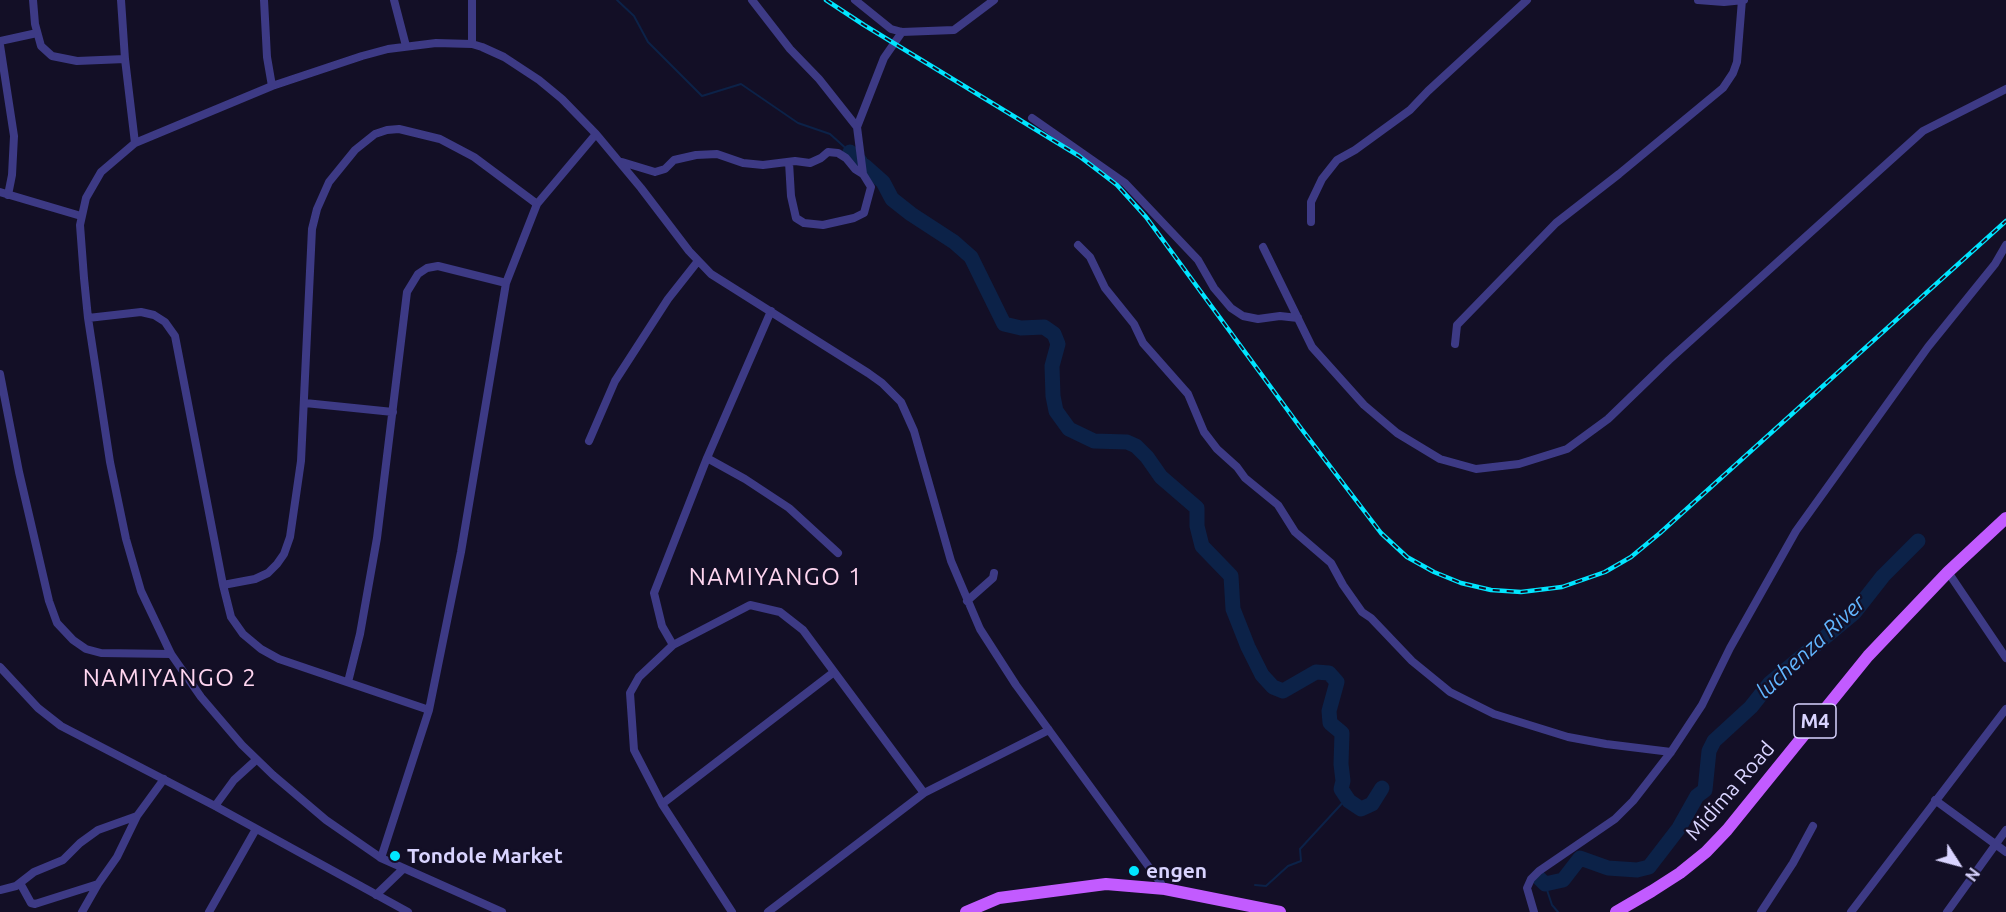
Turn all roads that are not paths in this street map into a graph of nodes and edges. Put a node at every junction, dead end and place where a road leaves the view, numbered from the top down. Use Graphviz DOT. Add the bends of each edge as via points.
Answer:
graph roads {
  1 [pos="33,0"];
  2 [pos="121,0"];
  3 [pos="264,0"];
  4 [pos="394,0"];
  5 [pos="472,0"];
  6 [pos="752,0"];
  7 [pos="855,0"];
  8 [pos="994,0"];
  9 [pos="1527,0"];
  10 [pos="1698,0"];
  11 [pos="1743,0"];
  12 [pos="902,32"];
  13 [pos="37,33"];
  14 [pos="0,43"];
  15 [pos="471,44"];
  16 [pos="406,46"];
  17 [pos="125,59"];
  18 [pos="272,86"];
  19 [pos="2006,89"];
  20 [pos="1032,118"];
  21 [pos="857,128"];
  22 [pos="596,134"];
  23 [pos="135,143"];
  24 [pos="618,160"];
  25 [pos="789,162"];
  26 [pos="863,174"];
  27 [pos="4,193"];
  28 [pos="537,204"];
  29 [pos="81,216"];
  30 [pos="1311,222"];
  31 [pos="1078,245"];
  32 [pos="2006,245"];
  33 [pos="1263,247"];
  34 [pos="698,261"];
  35 [pos="506,283"];
  36 [pos="771,311"];
  37 [pos="87,318"];
  38 [pos="1298,318"];
  39 [pos="1455,344"];
  40 [pos="0,374"];
  41 [pos="304,403"];
  42 [pos="393,412"];
  43 [pos="589,441"];
  44 [pos="707,458"];
  45 [pos="2006,518"];
  46 [pos="838,553"];
  47 [pos="1948,572"];
  48 [pos="994,573"];
  49 [pos="223,585"];
  50 [pos="967,601"];
  51 [pos="673,645"];
  52 [pos="171,654"];
  53 [pos="2006,658"];
  54 [pos="0,666"];
  55 [pos="834,672"];
  56 [pos="348,682"];
  57 [pos="2006,709"];
  58 [pos="429,710"];
  59 [pos="1049,730"];
  60 [pos="1671,752"];
  61 [pos="256,760"];
  62 [pos="164,779"];
  63 [pos="924,793"];
  64 [pos="1935,800"];
  65 [pos="662,804"];
  66 [pos="215,806"];
  67 [pos="137,816"];
  68 [pos="1813,826"];
  69 [pos="256,829"];
  70 [pos="2006,830"];
  71 [pos="1996,844"];
  72 [pos="2006,852"];
  73 [pos="381,858"];
  74 [pos="403,869"];
  75 [pos="20,883"];
  76 [pos="98,884"];
  77 [pos="1165,889"];
  78 [pos="0,890"];
  79 [pos="376,895"];
  80 [pos="82,912"];
  81 [pos="209,912"];
  82 [pos="408,912"];
  83 [pos="502,912"];
  84 [pos="732,912"];
  85 [pos="768,912"];
  86 [pos="966,912"];
  87 [pos="1280,912"];
  88 [pos="1534,912"];
  89 [pos="1616,912"];
  90 [pos="1761,912"];
  91 [pos="1851,912"];
  92 [pos="1947,912"];
  1 -- 13 [label="street"];
  2 -- 17 [label="street"];
  3 -- 18 [label="street"];
  4 -- 16 [label="street"];
  5 -- 15 [label="street"];
  6 -- 21 [label="street"];
  7 -- 12 [label="street"];
  8 -- 12 [label="street" via="954,30"];
  9 -- 30 [label="street" via="1410,110 1336,160 1311,202"];
  10 -- 11 [label="street"];
  11 -- 39 [label="street" via="1737,62 1723,88 1556,223 1457,325"];
  12 -- 21 [label="street" via="884,58"];
  13 -- 14 [label="street"];
  13 -- 17 [label="street" via="40,46 63,60"];
  14 -- 27 [label="street" via="14,136 12,176"];
  15 -- 16 [label="street"];
  15 -- 22 [label="street" via="494,51 539,80"];
  16 -- 18 [label="street" via="362,56"];
  17 -- 23 [label="street"];
  18 -- 23 [label="street"];
  19 -- 38 [label="street" via="1923,130 1608,419 1567,449 1519,464 1476,469 1440,459 1397,433 1364,405 1312,347"];
  20 -- 38 [label="street" via="1125,183 1198,260 1214,288 1232,308 1258,320"];
  21 -- 26 [label="street"];
  22 -- 24 [label="street"];
  22 -- 28 [label="street"];
  23 -- 29 [label="street" via="101,172"];
  24 -- 25 [label="street" via="655,172 674,160 696,155 717,154 752,164"];
  24 -- 34 [label="street"];
  25 -- 26 [label="street" via="810,163 828,152 838,153"];
  25 -- 26 [label="street" via="793,212 796,218 812,224 833,223 864,213 871,187"];
  27 -- 29 [label="street"];
  28 -- 35 [label="street"];
  28 -- 41 [label="street" via="474,157 440,138 387,130 355,150 329,182 312,229"];
  29 -- 37 [label="street"];
  31 -- 60 [label="street" via="1090,257 1105,288 1134,324 1143,343 1188,394 1204,432 1217,449 1278,505 1295,532 1331,563 1362,612 1420,668 1450,692 1494,714 1568,737"];
  32 -- 60 [label="street" via="1796,531 1702,705"];
  33 -- 38 [label="street"];
  34 -- 36 [label="street" via="718,279"];
  34 -- 43 [label="street" via="668,299 615,381"];
  35 -- 42 [label="street" via="438,266 418,274 407,292"];
  35 -- 58 [label="street" via="461,552"];
  36 -- 44 [label="street"];
  36 -- 50 [label="street" via="868,373 901,402 914,431 951,561"];
  37 -- 49 [label="street" via="141,312 165,322 175,336"];
  37 -- 52 [label="street" via="126,539 141,591"];
  40 -- 52 [label="street" via="19,472 57,622 86,649 101,653"];
  41 -- 42 [label="street"];
  41 -- 49 [label="street" via="297,494 284,554 268,573"];
  42 -- 56 [label="street" via="377,538"];
  44 -- 46 [label="street" via="789,508"];
  44 -- 51 [label="street" via="654,593 662,626"];
  45 -- 47 [label="main road, Midima Road / M4"];
  47 -- 53 [label="street"];
  47 -- 89 [label="main road, Midima Road / M4" via="1868,656 1706,852 1680,873"];
  48 -- 50 [label="street"];
  49 -- 56 [label="street" via="231,617 261,649"];
  50 -- 59 [label="street" via="997,657"];
  51 -- 55 [label="street" via="750,605 780,612 804,630"];
  51 -- 65 [label="street" via="639,677 630,693 634,750"];
  52 -- 61 [label="street" via="208,705"];
  54 -- 62 [label="street" via="38,708 61,726"];
  55 -- 63 [label="street"];
  55 -- 65 [label="street"];
  56 -- 58 [label="street"];
  57 -- 64 [label="street"];
  58 -- 73 [label="street"];
  59 -- 63 [label="street"];
  59 -- 77 [label="street"];
  60 -- 88 [label="street" via="1615,819 1531,879 1527,888"];
  61 -- 66 [label="street" via="234,780"];
  61 -- 73 [label="street" via="326,820"];
  62 -- 66 [label="street"];
  62 -- 67 [label="street"];
  63 -- 85 [label="street"];
  64 -- 71 [label="street"];
  64 -- 91 [label="street"];
  65 -- 84 [label="street"];
  66 -- 69 [label="street"];
  67 -- 75 [label="street" via="98,830 63,860 34,872"];
  67 -- 76 [label="street" via="117,857"];
  68 -- 90 [label="street"];
  69 -- 79 [label="street"];
  69 -- 81 [label="street"];
  70 -- 71 [label="street"];
  71 -- 72 [label="street"];
  71 -- 92 [label="street"];
  73 -- 74 [label="street"];
  74 -- 79 [label="street"];
  74 -- 83 [label="street"];
  75 -- 76 [label="street" via="35,904"];
  75 -- 78 [label="street"];
  76 -- 80 [label="street"];
  77 -- 86 [label="main road" via="1106,884 999,898"];
  77 -- 87 [label="main road"];
  79 -- 82 [label="street"];
}
